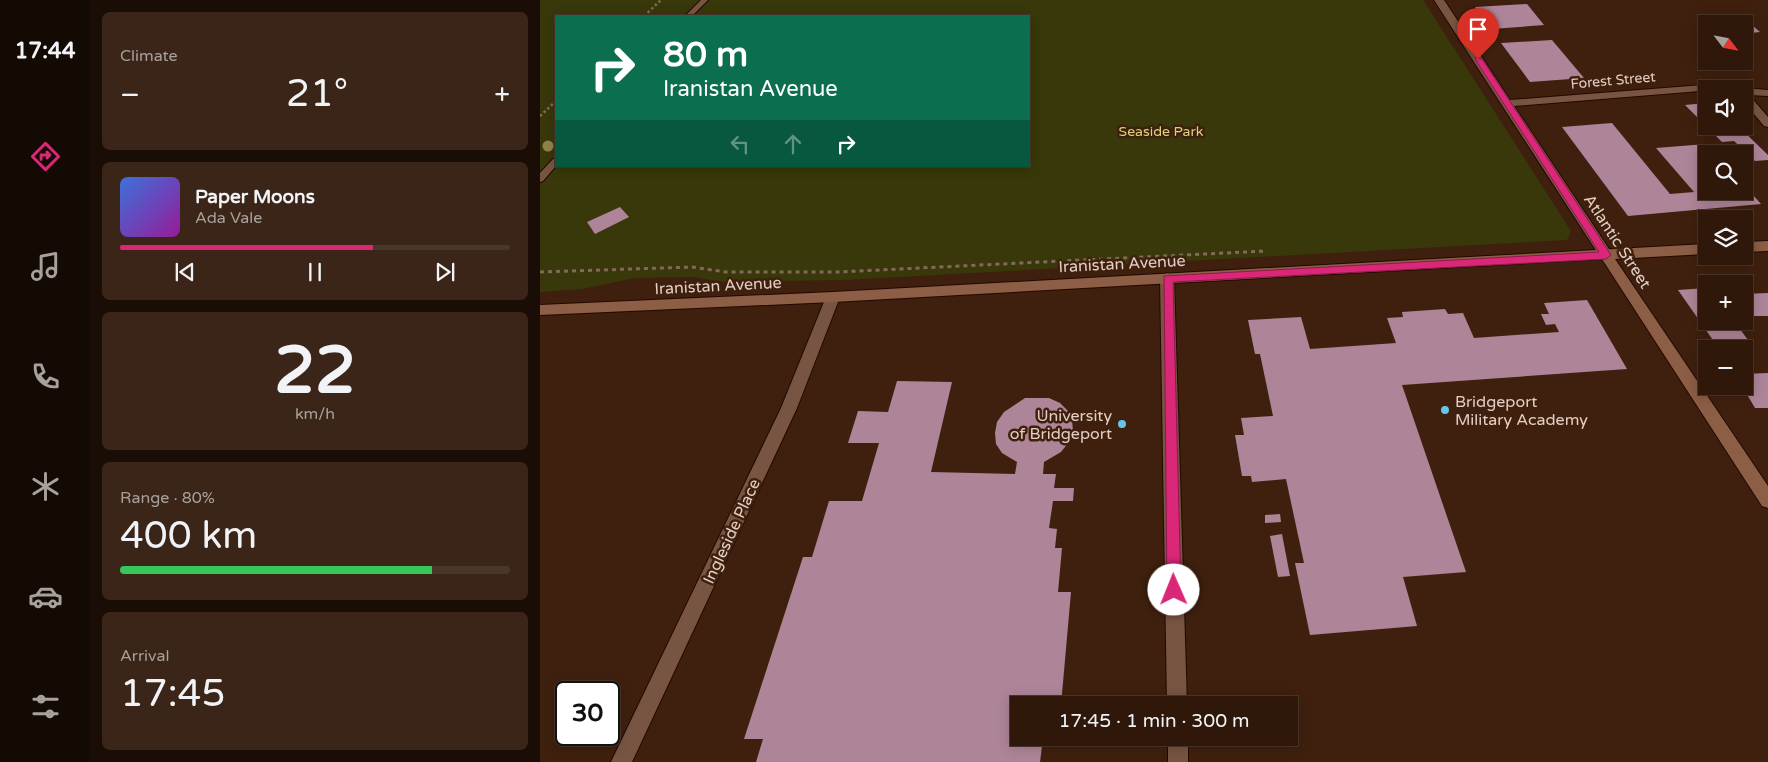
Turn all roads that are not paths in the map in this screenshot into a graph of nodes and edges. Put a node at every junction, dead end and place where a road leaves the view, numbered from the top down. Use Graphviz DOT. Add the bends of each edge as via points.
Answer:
graph roads {
  1 [pos="705,0"];
  2 [pos="1439,0"];
  3 [pos="689,15"];
  4 [pos="1698,88"];
  5 [pos="1753,91"];
  6 [pos="1768,93"];
  7 [pos="1508,104"];
  8 [pos="1753,106"];
  9 [pos="1768,124"];
  10 [pos="555,161"];
  11 [pos="540,179"];
  12 [pos="1768,246"];
  13 [pos="1753,247"];
  14 [pos="1698,249"];
  15 [pos="1606,255"];
  16 [pos="1167,278"];
  17 [pos="833,297"];
  18 [pos="540,310"];
  19 [pos="1768,500"];
  20 [pos="1177,696"];
  21 [pos="1178,746"];
  22 [pos="621,762"];
  23 [pos="1178,762"];
  1 -- 3 [label="lane"];
  2 -- 7 [label="street, Atlantic Street"];
  4 -- 7 [label="street, Forest Street"];
  5 -- 6 [label="street"];
  7 -- 15 [label="street, Atlantic Street"];
  8 -- 9 [label="street"];
  10 -- 11 [label="lane"];
  12 -- 13 [label="street"];
  14 -- 15 [label="street, Iranistan Avenue"];
  15 -- 16 [label="street, Iranistan Avenue"];
  15 -- 19 [label="street, Atlantic Street"];
  16 -- 17 [label="street, Iranistan Avenue"];
  16 -- 20 [label="street"];
  17 -- 18 [label="street, Iranistan Avenue"];
  17 -- 22 [label="street, Ingleside Place" via="789,408"];
  21 -- 23 [label="street"];
}
